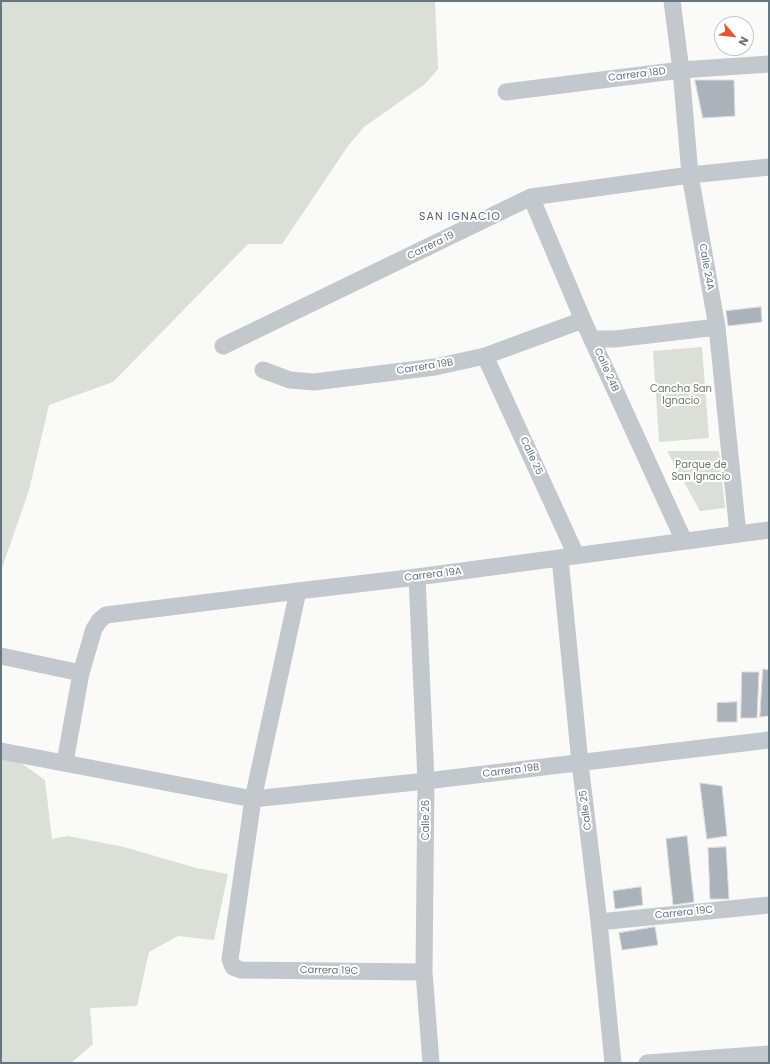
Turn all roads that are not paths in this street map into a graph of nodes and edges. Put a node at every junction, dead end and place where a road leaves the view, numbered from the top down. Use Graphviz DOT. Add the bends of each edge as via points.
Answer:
graph roads {
  1 [pos="672,1"];
  2 [pos="769,64"];
  3 [pos="681,70"];
  4 [pos="506,92"];
  5 [pos="769,167"];
  6 [pos="690,175"];
  7 [pos="531,197"];
  8 [pos="583,320"];
  9 [pos="717,327"];
  10 [pos="592,339"];
  11 [pos="223,346"];
  12 [pos="485,356"];
  13 [pos="263,370"];
  14 [pos="769,530"];
  15 [pos="738,534"];
  16 [pos="684,541"];
  17 [pos="568,556"];
  18 [pos="417,577"];
  19 [pos="298,591"];
  20 [pos="1,656"];
  21 [pos="81,673"];
  22 [pos="769,740"];
  23 [pos="1,751"];
  24 [pos="65,762"];
  25 [pos="580,763"];
  26 [pos="426,781"];
  27 [pos="254,799"];
  28 [pos="769,905"];
  29 [pos="599,922"];
  30 [pos="424,972"];
  31 [pos="769,1054"];
  32 [pos="430,1063"];
  33 [pos="613,1063"];
  34 [pos="647,1063"];
  1 -- 3 [label="street, Calle 24A"];
  2 -- 3 [label="street, Carrera 18D"];
  3 -- 4 [label="street, Carrera 18D"];
  3 -- 6 [label="street, Calle 24A"];
  5 -- 6 [label="street, Carrera 19"];
  6 -- 7 [label="street, Carrera 19"];
  6 -- 9 [label="street, Calle 24A"];
  7 -- 8 [label="street, Calle 24B"];
  7 -- 11 [label="street, Carrera 19"];
  8 -- 10 [label="street, Calle 24B"];
  8 -- 12 [label="street, Carrera 19B"];
  9 -- 10 [label="street" via="615,339"];
  9 -- 15 [label="street, Calle 24A"];
  10 -- 16 [label="street, Calle 24B"];
  12 -- 13 [label="street, Carrera 19B" via="434,367 314,382 290,380"];
  12 -- 17 [label="street, Calle 25"];
  14 -- 15 [label="street, Carrera 19A"];
  15 -- 16 [label="street, Carrera 19A"];
  16 -- 17 [label="street, Carrera 19A"];
  17 -- 18 [label="street, Carrera 19A"];
  17 -- 25 [label="street, Calle 25"];
  18 -- 19 [label="street, Carrera 19A"];
  18 -- 26 [label="street, Calle 26"];
  19 -- 21 [label="street, Carrera 19A" via="106,615 94,629"];
  19 -- 27 [label="street"];
  20 -- 21 [label="street"];
  21 -- 24 [label="street"];
  22 -- 25 [label="street, Carrera 19B"];
  23 -- 24 [label="street, Carrera 19B"];
  24 -- 27 [label="street, Carrera 19B"];
  25 -- 26 [label="street, Carrera 19B"];
  25 -- 29 [label="street, Calle 25"];
  26 -- 27 [label="street, Carrera 19B"];
  26 -- 30 [label="street, Calle 26"];
  27 -- 30 [label="street, Carrera 19C" via="230,959 233,967 241,970"];
  28 -- 29 [label="street, Carrera 19C"];
  29 -- 33 [label="street, Calle 25"];
  30 -- 32 [label="street, Calle 26"];
  31 -- 34 [label="street"];
}
